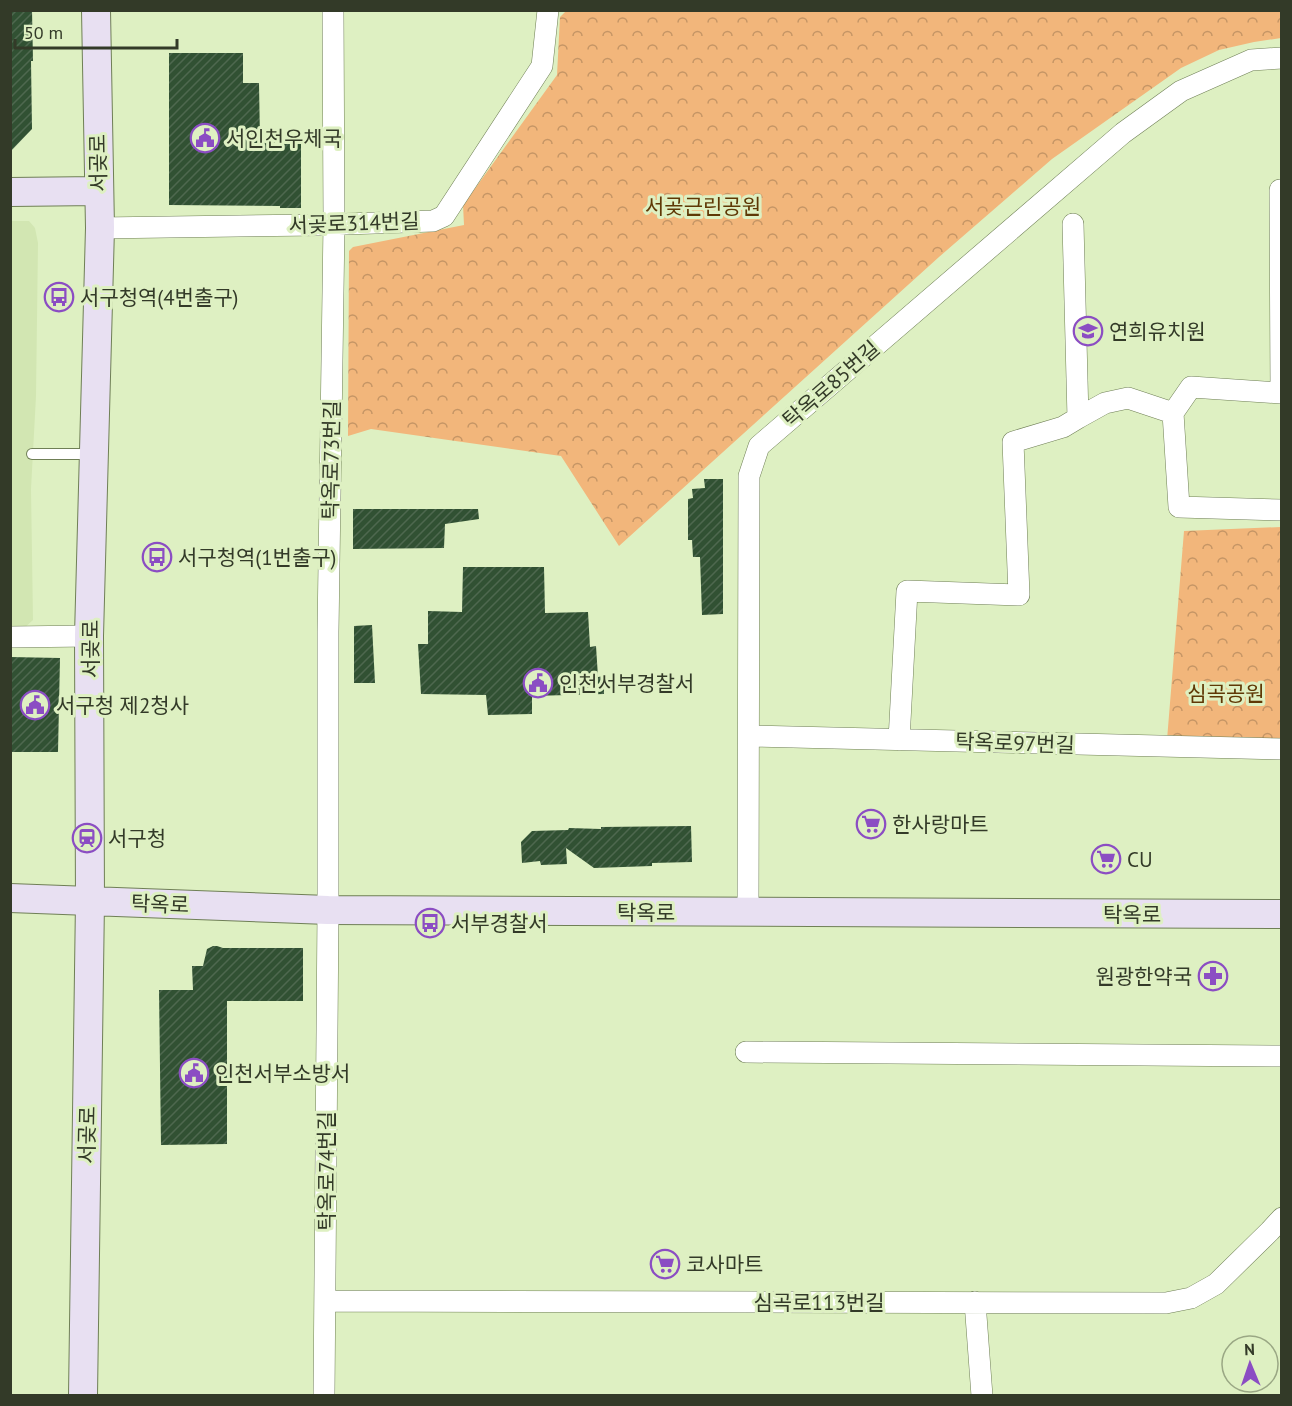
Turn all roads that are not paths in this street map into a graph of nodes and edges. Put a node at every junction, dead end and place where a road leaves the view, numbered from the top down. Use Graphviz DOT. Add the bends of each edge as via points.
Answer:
graph roads {
  1 [pos="96,10"];
  2 [pos="333,10"];
  3 [pos="548,10"];
  4 [pos="1281,58"];
  5 [pos="1280,190"];
  6 [pos="98,191"];
  7 [pos="10,192"];
  8 [pos="334,224"];
  9 [pos="1073,224"];
  10 [pos="100,228"];
  11 [pos="1173,413"];
  12 [pos="1078,418"];
  13 [pos="32,454"];
  14 [pos="94,454"];
  15 [pos="1281,510"];
  16 [pos="89,636"];
  17 [pos="10,637"];
  18 [pos="749,736"];
  19 [pos="899,740"];
  20 [pos="1281,749"];
  21 [pos="10,898"];
  22 [pos="90,901"];
  23 [pos="328,910"];
  24 [pos="748,912"];
  25 [pos="1281,914"];
  26 [pos="746,1052"];
  27 [pos="1281,1056"];
  28 [pos="1281,1218"];
  29 [pos="325,1300"];
  30 [pos="975,1302"];
  31 [pos="83,1395"];
  32 [pos="324,1395"];
  33 [pos="982,1395"];
  1 -- 6 [label="main road, 서곶로"];
  2 -- 8 [label="street, 탁옥로73번길"];
  3 -- 8 [label="street, 서곶로314번길" via="542,66 444,216 433,221"];
  4 -- 18 [label="street, 탁옥로85번길" via="1251,60 1181,91 1123,133 759,446 749,476"];
  5 -- 11 [label="street" via="1281,393 1191,387"];
  6 -- 7 [label="main road"];
  6 -- 10 [label="main road, 서곶로"];
  8 -- 10 [label="street, 서곶로314번길"];
  8 -- 23 [label="street, 탁옥로73번길"];
  9 -- 12 [label="street"];
  10 -- 14 [label="main road, 서곶로"];
  11 -- 12 [label="street" via="1128,398"];
  11 -- 15 [label="street" via="1179,507"];
  12 -- 19 [label="street" via="1063,427 1013,442 1019,595 907,591"];
  13 -- 14 [label="lane"];
  14 -- 16 [label="main road, 서곶로"];
  16 -- 17 [label="street"];
  16 -- 22 [label="main road, 서곶로"];
  18 -- 19 [label="street, 탁옥로97번길"];
  18 -- 24 [label="street, 탁옥로85번길"];
  19 -- 20 [label="street, 탁옥로97번길"];
  21 -- 22 [label="main road, 탁옥로"];
  22 -- 23 [label="main road, 탁옥로"];
  22 -- 31 [label="main road, 서곶로"];
  23 -- 24 [label="main road, 탁옥로"];
  23 -- 29 [label="street, 탁옥로74번길"];
  24 -- 25 [label="main road, 탁옥로"];
  26 -- 27 [label="street"];
  28 -- 30 [label="street, 심곡로113번길" via="1216,1284 1191,1298 1166,1303"];
  29 -- 30 [label="street, 심곡로113번길"];
  29 -- 32 [label="street, 탁옥로74번길"];
  30 -- 33 [label="street"];
}
